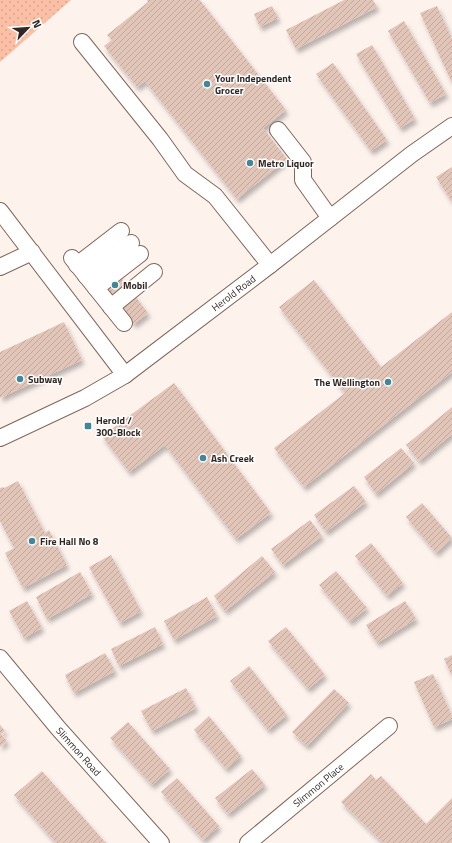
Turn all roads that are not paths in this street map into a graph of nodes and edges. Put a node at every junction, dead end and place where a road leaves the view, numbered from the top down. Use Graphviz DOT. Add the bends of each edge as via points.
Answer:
graph roads {
  1 [pos="82,42"];
  2 [pos="452,126"];
  3 [pos="278,130"];
  4 [pos="0,211"];
  5 [pos="330,218"];
  6 [pos="32,252"];
  7 [pos="138,252"];
  8 [pos="270,265"];
  9 [pos="0,267"];
  10 [pos="91,282"];
  11 [pos="124,323"];
  12 [pos="125,375"];
  13 [pos="0,438"];
  14 [pos="0,658"];
  15 [pos="389,726"];
  16 [pos="161,843"];
  17 [pos="248,843"];
  1 -- 8 [label="street" via="185,174 215,196"];
  2 -- 5 [label="street, Herold Road"];
  3 -- 5 [label="street" via="303,162 303,180"];
  4 -- 6 [label="street"];
  5 -- 8 [label="street, Herold Road"];
  6 -- 9 [label="street"];
  6 -- 12 [label="street"];
  7 -- 10 [label="street"];
  7 -- 10 [label="street"];
  7 -- 10 [label="street"];
  8 -- 12 [label="street, Herold Road"];
  10 -- 11 [label="street"];
  12 -- 13 [label="street, Herold Road" via="85,398"];
  14 -- 16 [label="street, Slimmon Road" via="58,728"];
  15 -- 17 [label="street, Slimmon Place"];
}
